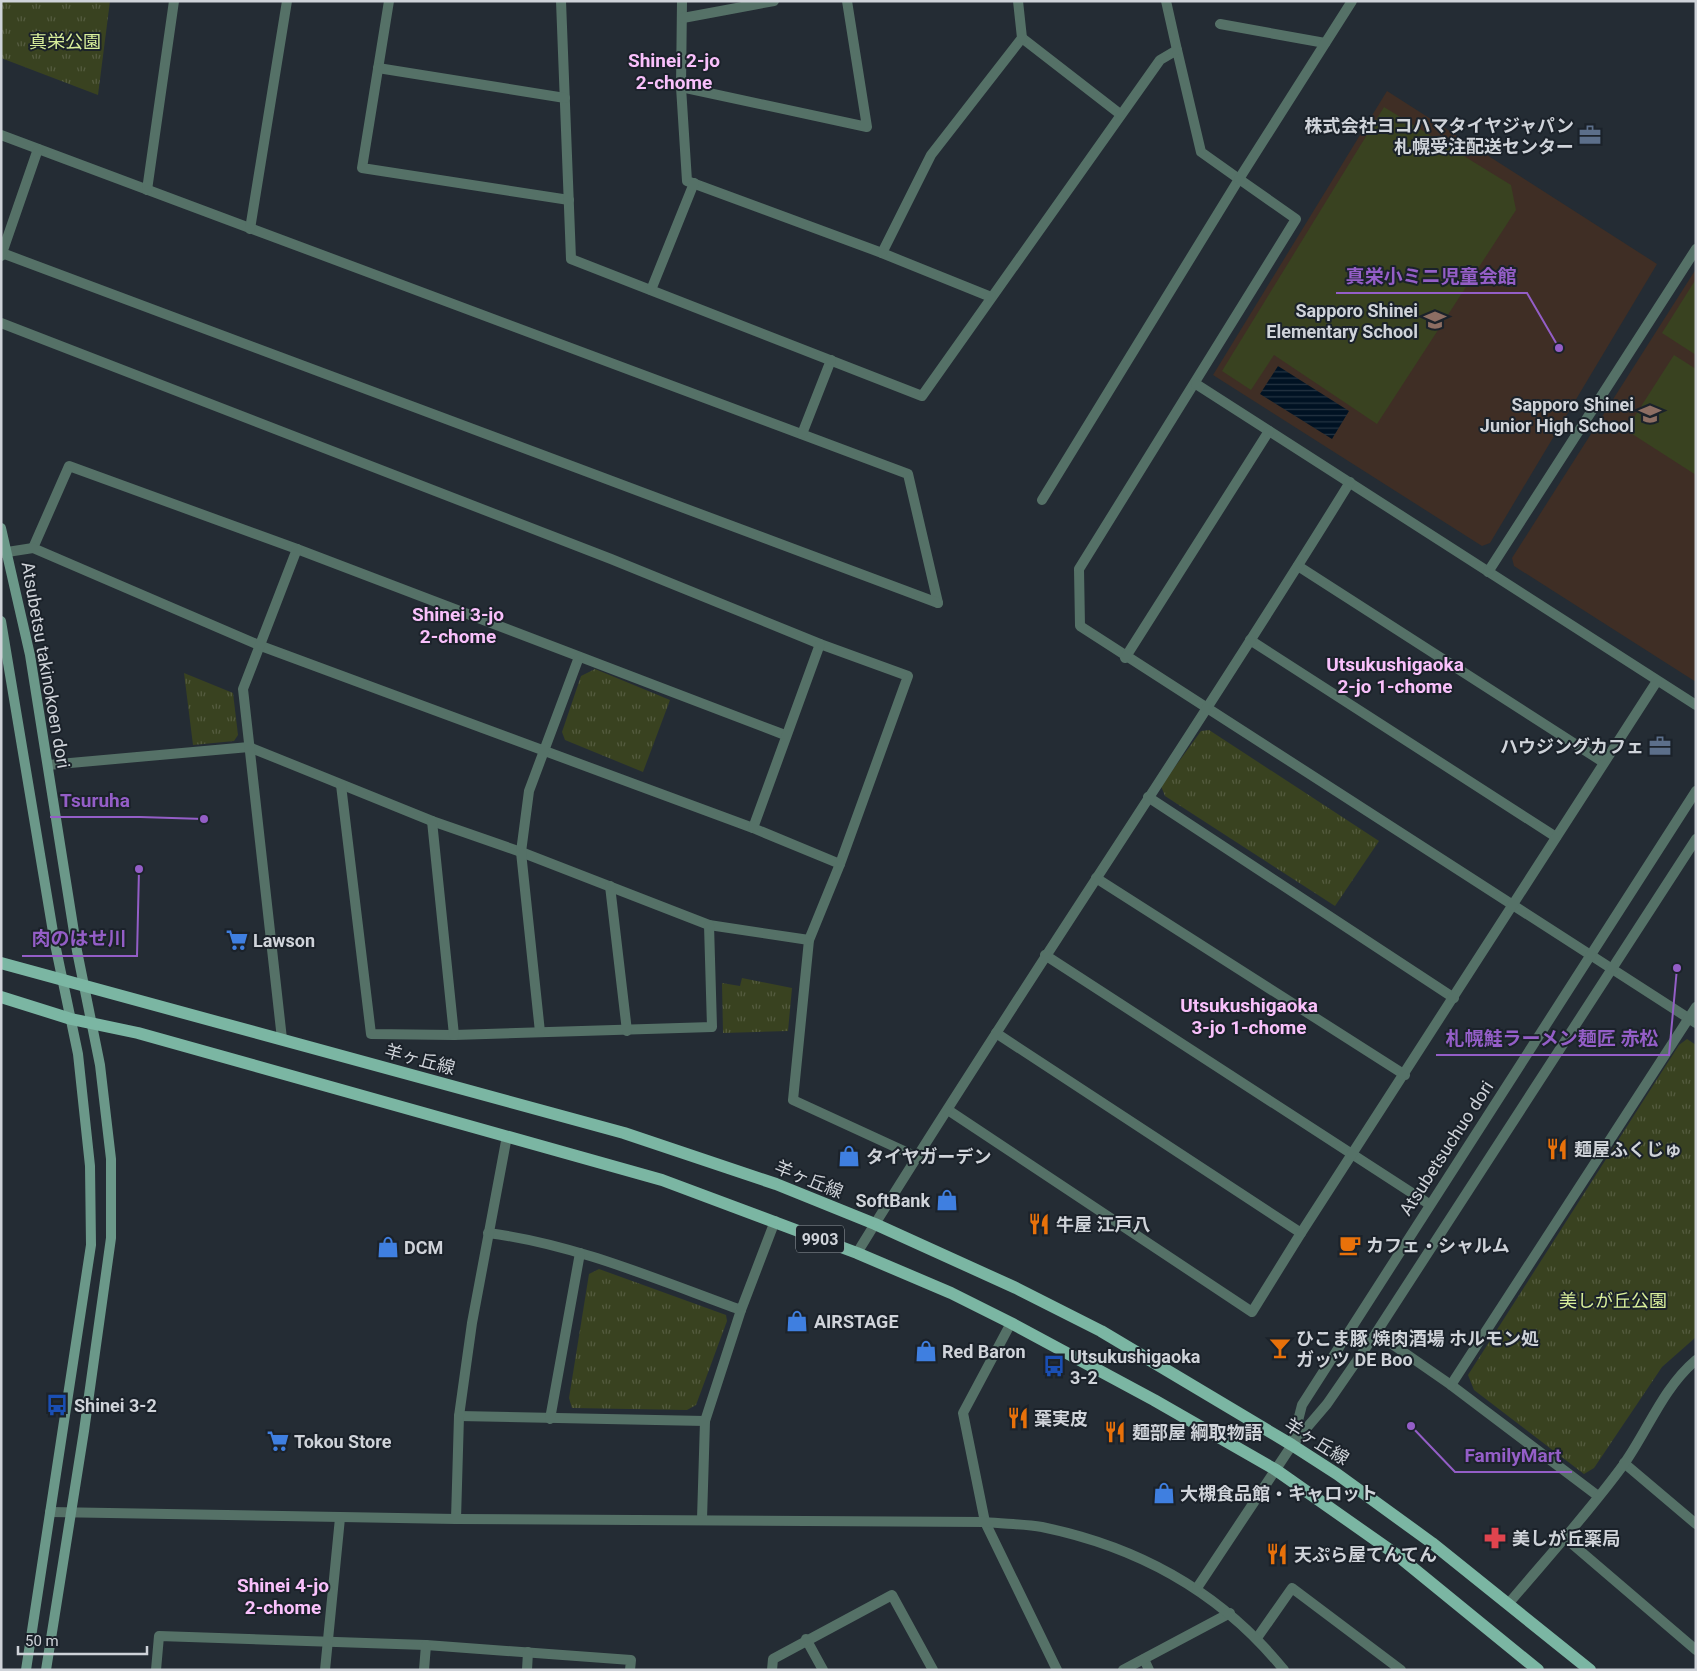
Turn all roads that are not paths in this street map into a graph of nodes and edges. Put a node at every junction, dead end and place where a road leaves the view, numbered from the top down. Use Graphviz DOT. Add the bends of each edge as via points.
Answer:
graph roads {
  1 [pos="174,1"];
  2 [pos="287,1"];
  3 [pos="389,1"];
  4 [pos="561,1"];
  5 [pos="682,1"];
  6 [pos="774,1"];
  7 [pos="847,1"];
  8 [pos="1018,1"];
  9 [pos="1166,1"];
  10 [pos="1352,1"];
  11 [pos="683,18"];
  12 [pos="1220,24"];
  13 [pos="1022,38"];
  14 [pos="1325,43"];
  15 [pos="1177,50"];
  16 [pos="378,68"];
  17 [pos="681,88"];
  18 [pos="565,98"];
  19 [pos="1120,114"];
  20 [pos="1,135"];
  21 [pos="38,149"];
  22 [pos="1239,179"];
  23 [pos="694,183"];
  24 [pos="147,190"];
  25 [pos="569,200"];
  26 [pos="250,229"];
  27 [pos="1696,250"];
  28 [pos="882,253"];
  29 [pos="2,254"];
  30 [pos="651,290"];
  31 [pos="991,297"];
  32 [pos="1,322"];
  33 [pos="831,360"];
  34 [pos="1196,384"];
  35 [pos="1269,432"];
  36 [pos="802,434"];
  37 [pos="1350,482"];
  38 [pos="1042,500"];
  39 [pos="1,528"];
  40 [pos="33,548"];
  41 [pos="296,549"];
  42 [pos="5,552"];
  43 [pos="1298,566"];
  44 [pos="1488,572"];
  45 [pos="1,621"];
  46 [pos="1250,640"];
  47 [pos="820,644"];
  48 [pos="261,646"];
  49 [pos="579,657"];
  50 [pos="1125,658"];
  51 [pos="1657,680"];
  52 [pos="1696,704"];
  53 [pos="1205,709"];
  54 [pos="786,735"];
  55 [pos="249,747"];
  56 [pos="544,752"];
  57 [pos="1603,762"];
  58 [pos="48,765"];
  59 [pos="341,785"];
  60 [pos="1696,791"];
  61 [pos="1148,797"];
  62 [pos="432,821"];
  63 [pos="753,828"];
  64 [pos="1556,837"];
  65 [pos="1696,839"];
  66 [pos="521,852"];
  67 [pos="840,864"];
  68 [pos="1096,878"];
  69 [pos="610,886"];
  70 [pos="1513,906"];
  71 [pos="709,925"];
  72 [pos="809,940"];
  73 [pos="1590,954"];
  74 [pos="1045,955"];
  75 [pos="2,963"];
  76 [pos="1611,970"];
  77 [pos="62,980"];
  78 [pos="84,986"];
  79 [pos="1454,998"];
  80 [pos="7,999"];
  81 [pos="1696,1007"];
  82 [pos="71,1019"];
  83 [pos="1692,1021"];
  84 [pos="92,1024"];
  85 [pos="627,1031"];
  86 [pos="540,1032"];
  87 [pos="996,1033"];
  88 [pos="454,1035"];
  89 [pos="282,1039"];
  90 [pos="1405,1075"];
  91 [pos="948,1110"];
  92 [pos="507,1136"];
  93 [pos="1353,1154"];
  94 [pos="917,1157"];
  95 [pos="1429,1204"];
  96 [pos="776,1222"];
  97 [pos="875,1224"];
  98 [pos="488,1233"];
  99 [pos="1301,1233"];
  100 [pos="580,1253"];
  101 [pos="857,1253"];
  102 [pos="741,1310"];
  103 [pos="1011,1323"];
  104 [pos="1376,1333"];
  105 [pos="1696,1360"];
  106 [pos="1451,1385"];
  107 [pos="460,1416"];
  108 [pos="550,1419"];
  109 [pos="705,1421"];
  110 [pos="1292,1445"];
  111 [pos="1624,1463"];
  112 [pos="1276,1470"];
  113 [pos="1598,1496"];
  114 [pos="50,1512"];
  115 [pos="71,1514"];
  116 [pos="340,1518"];
  117 [pos="456,1519"];
  118 [pos="702,1519"];
  119 [pos="985,1522"];
  120 [pos="1696,1524"];
  121 [pos="1564,1537"];
  122 [pos="1198,1588"];
  123 [pos="1509,1603"];
  124 [pos="1230,1613"];
  125 [pos="1257,1638"];
  126 [pos="806,1640"];
  127 [pos="327,1642"];
  128 [pos="426,1645"];
  129 [pos="1696,1650"];
  130 [pos="528,1652"];
  131 [pos="1144,1659"];
  132 [pos="26,1670"];
  133 [pos="46,1670"];
  134 [pos="156,1670"];
  135 [pos="325,1670"];
  136 [pos="424,1670"];
  137 [pos="527,1670"];
  138 [pos="630,1670"];
  139 [pos="772,1670"];
  140 [pos="823,1670"];
  141 [pos="933,1670"];
  142 [pos="1057,1670"];
  143 [pos="1123,1670"];
  144 [pos="1149,1670"];
  145 [pos="1284,1670"];
  146 [pos="1401,1670"];
  147 [pos="1538,1670"];
  148 [pos="1590,1670"];
  1 -- 24 [label="street"];
  2 -- 26 [label="street"];
  3 -- 16 [label="street"];
  4 -- 18 [label="street"];
  5 -- 11 [label="street"];
  6 -- 11 [label="street"];
  7 -- 17 [label="street" via="867,128"];
  8 -- 13 [label="street"];
  9 -- 15 [label="street"];
  10 -- 14 [label="street"];
  11 -- 17 [label="street"];
  12 -- 14 [label="street"];
  13 -- 19 [label="street"];
  13 -- 28 [label="street" via="931,155"];
  14 -- 22 [label="street"];
  15 -- 19 [label="street" via="1160,60"];
  15 -- 22 [label="street" via="1200,152"];
  16 -- 18 [label="street"];
  16 -- 25 [label="street" via="362,168"];
  17 -- 23 [label="street" via="687,181"];
  18 -- 25 [label="street"];
  19 -- 31 [label="street"];
  20 -- 21 [label="street"];
  21 -- 24 [label="street"];
  21 -- 29 [label="street"];
  22 -- 34 [label="street" via="1296,218"];
  22 -- 38 [label="street"];
  23 -- 28 [label="street"];
  23 -- 30 [label="street"];
  24 -- 26 [label="street"];
  25 -- 30 [label="street" via="571,259"];
  26 -- 36 [label="street"];
  27 -- 44 [label="street"];
  28 -- 31 [label="street"];
  29 -- 36 [label="street" via="938,604 908,474"];
  30 -- 33 [label="street"];
  31 -- 33 [label="street" via="922,396"];
  32 -- 47 [label="street" via="611,559"];
  33 -- 36 [label="street"];
  34 -- 35 [label="street"];
  34 -- 50 [label="street" via="1079,569 1080,626"];
  35 -- 37 [label="street"];
  35 -- 50 [label="street"];
  37 -- 43 [label="street"];
  37 -- 44 [label="street"];
  39 -- 42 [label="main road, Atsubetsu takinokoen dori"];
  40 -- 41 [label="street" via="69,466"];
  40 -- 42 [label="street"];
  40 -- 48 [label="street"];
  41 -- 48 [label="street"];
  41 -- 49 [label="street"];
  42 -- 58 [label="main road, Atsubetsu takinokoen dori" via="30,655"];
  43 -- 46 [label="street"];
  43 -- 57 [label="street"];
  44 -- 51 [label="street"];
  45 -- 77 [label="main road, Atsubetsu takinokoen dori"];
  46 -- 53 [label="street"];
  46 -- 64 [label="street"];
  47 -- 54 [label="street"];
  47 -- 67 [label="street" via="908,676"];
  48 -- 55 [label="street" via="243,689"];
  48 -- 56 [label="street"];
  49 -- 54 [label="street"];
  49 -- 56 [label="street"];
  50 -- 53 [label="street"];
  51 -- 52 [label="street"];
  51 -- 57 [label="street"];
  53 -- 61 [label="street"];
  53 -- 70 [label="street"];
  54 -- 63 [label="street"];
  55 -- 58 [label="street"];
  55 -- 59 [label="street"];
  55 -- 89 [label="street"];
  56 -- 63 [label="street"];
  56 -- 66 [label="street" via="529,791"];
  57 -- 64 [label="street"];
  58 -- 78 [label="main road, Atsubetsu takinokoen dori"];
  59 -- 62 [label="street"];
  59 -- 88 [label="street" via="371,1034"];
  60 -- 73 [label="street, Atsubetsuchuo dori"];
  61 -- 68 [label="street"];
  61 -- 79 [label="street"];
  62 -- 66 [label="street"];
  62 -- 88 [label="street"];
  63 -- 67 [label="street"];
  64 -- 70 [label="street"];
  65 -- 76 [label="street"];
  66 -- 69 [label="street"];
  66 -- 86 [label="street"];
  67 -- 72 [label="street"];
  68 -- 74 [label="street"];
  68 -- 90 [label="street"];
  69 -- 71 [label="street"];
  69 -- 85 [label="street"];
  70 -- 73 [label="street"];
  70 -- 79 [label="street"];
  71 -- 72 [label="street"];
  71 -- 85 [label="street" via="712,1027"];
  72 -- 94 [label="street" via="794,1100"];
  73 -- 76 [label="street"];
  73 -- 95 [label="street, Atsubetsuchuo dori"];
  74 -- 87 [label="street"];
  74 -- 93 [label="street"];
  75 -- 77 [label="main road, 羊ヶ丘線 / 9903"];
  76 -- 83 [label="street"];
  76 -- 104 [label="street"];
  77 -- 78 [label="main road, 羊ヶ丘線 / 9903"];
  77 -- 82 [label="main road, Atsubetsu takinokoen dori"];
  78 -- 84 [label="main road, Atsubetsu takinokoen dori"];
  78 -- 89 [label="main road, 羊ヶ丘線 / 9903"];
  79 -- 90 [label="street"];
  80 -- 82 [label="main road, 9903"];
  81 -- 83 [label="street"];
  82 -- 84 [label="main road, 9903"];
  82 -- 114 [label="main road, Atsubetsu takinokoen dori" via="90,1166 91,1245"];
  83 -- 106 [label="street"];
  84 -- 92 [label="main road, 9903" via="138,1033"];
  84 -- 115 [label="main road, Atsubetsu takinokoen dori" via="111,1159 111,1238"];
  85 -- 86 [label="street"];
  86 -- 88 [label="street"];
  87 -- 91 [label="street"];
  87 -- 99 [label="street"];
  89 -- 97 [label="main road, 羊ヶ丘線 / 9903" via="624,1133 776,1184"];
  90 -- 93 [label="street"];
  91 -- 94 [label="street"];
  91 -- 99 [label="street" via="1252,1312"];
  92 -- 96 [label="main road, 9903" via="662,1180"];
  92 -- 98 [label="street"];
  93 -- 95 [label="street"];
  93 -- 99 [label="street"];
  94 -- 97 [label="street"];
  95 -- 110 [label="street, Atsubetsuchuo dori" via="1302,1405"];
  96 -- 101 [label="main road, 9903"];
  96 -- 102 [label="street"];
  97 -- 101 [label="street"];
  97 -- 110 [label="main road, 羊ヶ丘線 / 9903" via="1101,1331"];
  98 -- 100 [label="street" via="528,1238"];
  98 -- 107 [label="street"];
  100 -- 102 [label="street"];
  100 -- 108 [label="street"];
  101 -- 103 [label="main road, 9903"];
  102 -- 109 [label="street"];
  103 -- 112 [label="main road, 9903"];
  103 -- 119 [label="street" via="963,1413"];
  104 -- 106 [label="street"];
  104 -- 110 [label="street" via="1327,1404"];
  105 -- 111 [label="street" via="1669,1390"];
  106 -- 113 [label="street"];
  107 -- 108 [label="street"];
  107 -- 117 [label="street"];
  108 -- 109 [label="street"];
  109 -- 118 [label="street"];
  110 -- 112 [label="street"];
  110 -- 123 [label="main road, 羊ヶ丘線 / 9903" via="1338,1474"];
  111 -- 113 [label="street"];
  111 -- 120 [label="street"];
  112 -- 122 [label="street"];
  112 -- 147 [label="main road, 9903" via="1397,1554"];
  113 -- 121 [label="street"];
  114 -- 115 [label="street"];
  114 -- 132 [label="main road, Atsubetsu takinokoen dori"];
  115 -- 116 [label="street"];
  115 -- 133 [label="main road, Atsubetsu takinokoen dori"];
  116 -- 117 [label="street"];
  116 -- 127 [label="street"];
  117 -- 118 [label="street"];
  118 -- 119 [label="street"];
  119 -- 122 [label="street" via="1041,1527 1101,1542 1144,1559"];
  119 -- 142 [label="street"];
  121 -- 123 [label="street"];
  121 -- 129 [label="street"];
  122 -- 124 [label="street"];
  123 -- 148 [label="main road, 羊ヶ丘線 / 9903"];
  124 -- 125 [label="street"];
  124 -- 131 [label="street"];
  125 -- 145 [label="street"];
  125 -- 146 [label="street" via="1292,1588"];
  126 -- 139 [label="street" via="773,1658"];
  126 -- 140 [label="street"];
  126 -- 141 [label="street" via="892,1595"];
  127 -- 128 [label="street"];
  127 -- 134 [label="street" via="159,1636"];
  127 -- 135 [label="street"];
  128 -- 130 [label="street"];
  128 -- 136 [label="street"];
  130 -- 137 [label="street"];
  130 -- 138 [label="street" via="631,1660"];
  131 -- 143 [label="street"];
  131 -- 144 [label="street"];
}
